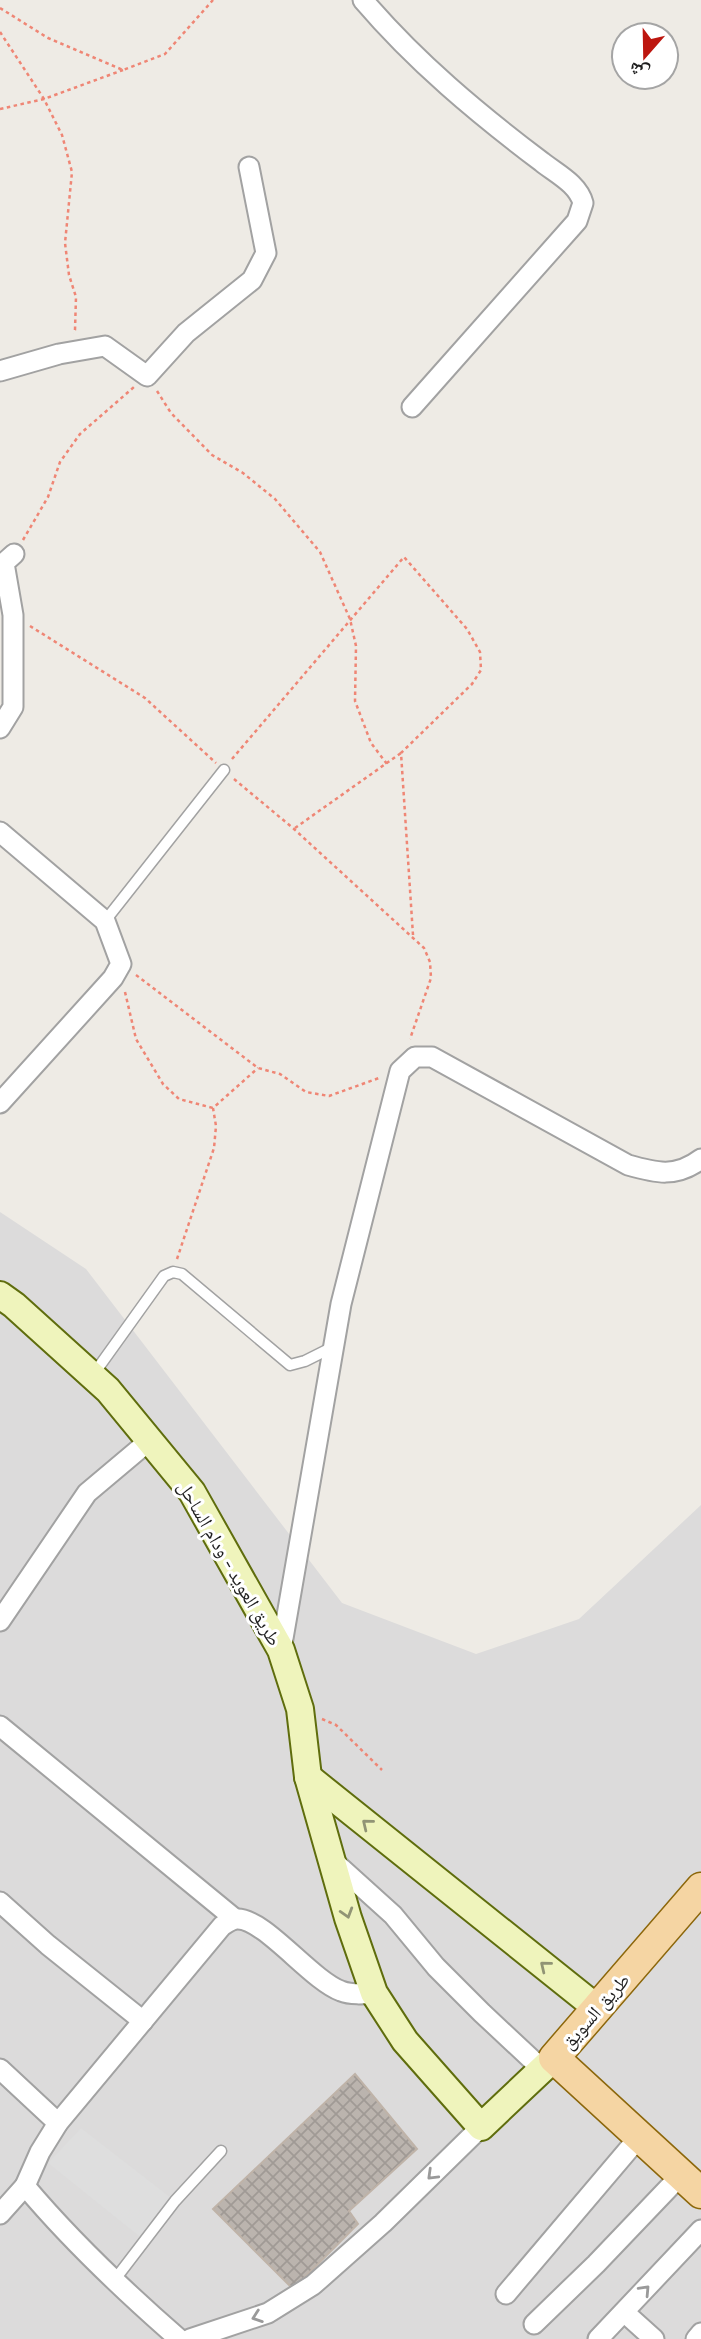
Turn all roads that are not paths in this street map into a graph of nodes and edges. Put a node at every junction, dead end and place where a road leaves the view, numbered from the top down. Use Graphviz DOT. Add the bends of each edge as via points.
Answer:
graph roads {
  1 [pos="363,0"];
  2 [pos="249,167"];
  3 [pos="0,372"];
  4 [pos="412,407"];
  5 [pos="14,554"];
  6 [pos="0,728"];
  7 [pos="224,770"];
  8 [pos="0,832"];
  9 [pos="105,920"];
  10 [pos="0,1103"];
  11 [pos="701,1159"];
  12 [pos="0,1295"];
  13 [pos="333,1347"];
  14 [pos="93,1376"];
  15 [pos="149,1440"];
  16 [pos="0,1621"];
  17 [pos="281,1650"];
  18 [pos="0,1726"];
  19 [pos="308,1777"];
  20 [pos="330,1858"];
  21 [pos="701,1888"];
  22 [pos="0,1902"];
  23 [pos="235,1919"];
  24 [pos="374,1993"];
  25 [pos="598,2009"];
  26 [pos="143,2021"];
  27 [pos="549,2064"];
  28 [pos="0,2069"];
  29 [pos="58,2123"];
  30 [pos="481,2127"];
  31 [pos="640,2136"];
  32 [pos="220,2151"];
  33 [pos="691,2184"];
  34 [pos="26,2186"];
  35 [pos="0,2214"];
  36 [pos="701,2230"];
  37 [pos="113,2281"];
  38 [pos="506,2294"];
  39 [pos="624,2312"];
  40 [pos="534,2324"];
  41 [pos="701,2333"];
  42 [pos="179,2339"];
  43 [pos="190,2339"];
  44 [pos="598,2339"];
  45 [pos="653,2339"];
  46 [pos="696,2339"];
  1 -- 4 [label="street" via="438,79 574,187 583,203 578,221"];
  2 -- 3 [label="street" via="266,253 252,280 186,333 147,376 106,346"];
  5 -- 6 [label="street" via="4,563 13,615 13,707"];
  7 -- 9 [label="lane"];
  8 -- 9 [label="street"];
  9 -- 10 [label="street" via="121,964 113,978"];
  11 -- 13 [label="street" via="675,1173 628,1165 432,1057 415,1057 400,1071"];
  12 -- 14 [label="main road, طريق العويد - ودام الساحل"];
  13 -- 14 [label="lane" via="290,1365 183,1274 173,1272 164,1276"];
  13 -- 17 [label="street"];
  14 -- 15 [label="main road, طريق العويد - ودام الساحل"];
  15 -- 16 [label="street" via="87,1493"];
  15 -- 17 [label="main road, طريق العويد - ودام الساحل" via="192,1492"];
  17 -- 19 [label="main road, طريق العويد - ودام الساحل" via="300,1709"];
  18 -- 23 [label="street"];
  19 -- 20 [label="main road, طريق العويد - ودام الساحل"];
  25 -- 19 [label="main road, one-way"];
  20 -- 24 [label="main road, طريق العويد - ودام الساحل, one-way"];
  20 -- 27 [label="street" via="393,1915 482,2013"];
  21 -- 25 [label="main road, طريق السويق"];
  22 -- 26 [label="street"];
  23 -- 24 [label="street" via="252,1922 342,1992"];
  23 -- 26 [label="street" via="222,1926"];
  24 -- 30 [label="main road, طريق العويد - ودام الساحل" via="405,2041"];
  25 -- 27 [label="main road, طريق السويق"];
  26 -- 29 [label="street"];
  27 -- 30 [label="main road, طريق السويق"];
  27 -- 31 [label="main road"];
  28 -- 29 [label="street"];
  29 -- 34 [label="street"];
  30 -- 43 [label="street, one-way" via="313,2285 268,2313"];
  31 -- 33 [label="main road"];
  31 -- 38 [label="street"];
  32 -- 37 [label="lane"];
  33 -- 40 [label="street" via="596,2264"];
  34 -- 35 [label="street"];
  34 -- 37 [label="street"];
  39 -- 36 [label="street, one-way"];
  37 -- 42 [label="street"];
  39 -- 44 [label="street"];
  39 -- 45 [label="street"];
  41 -- 46 [label="street"];
}
